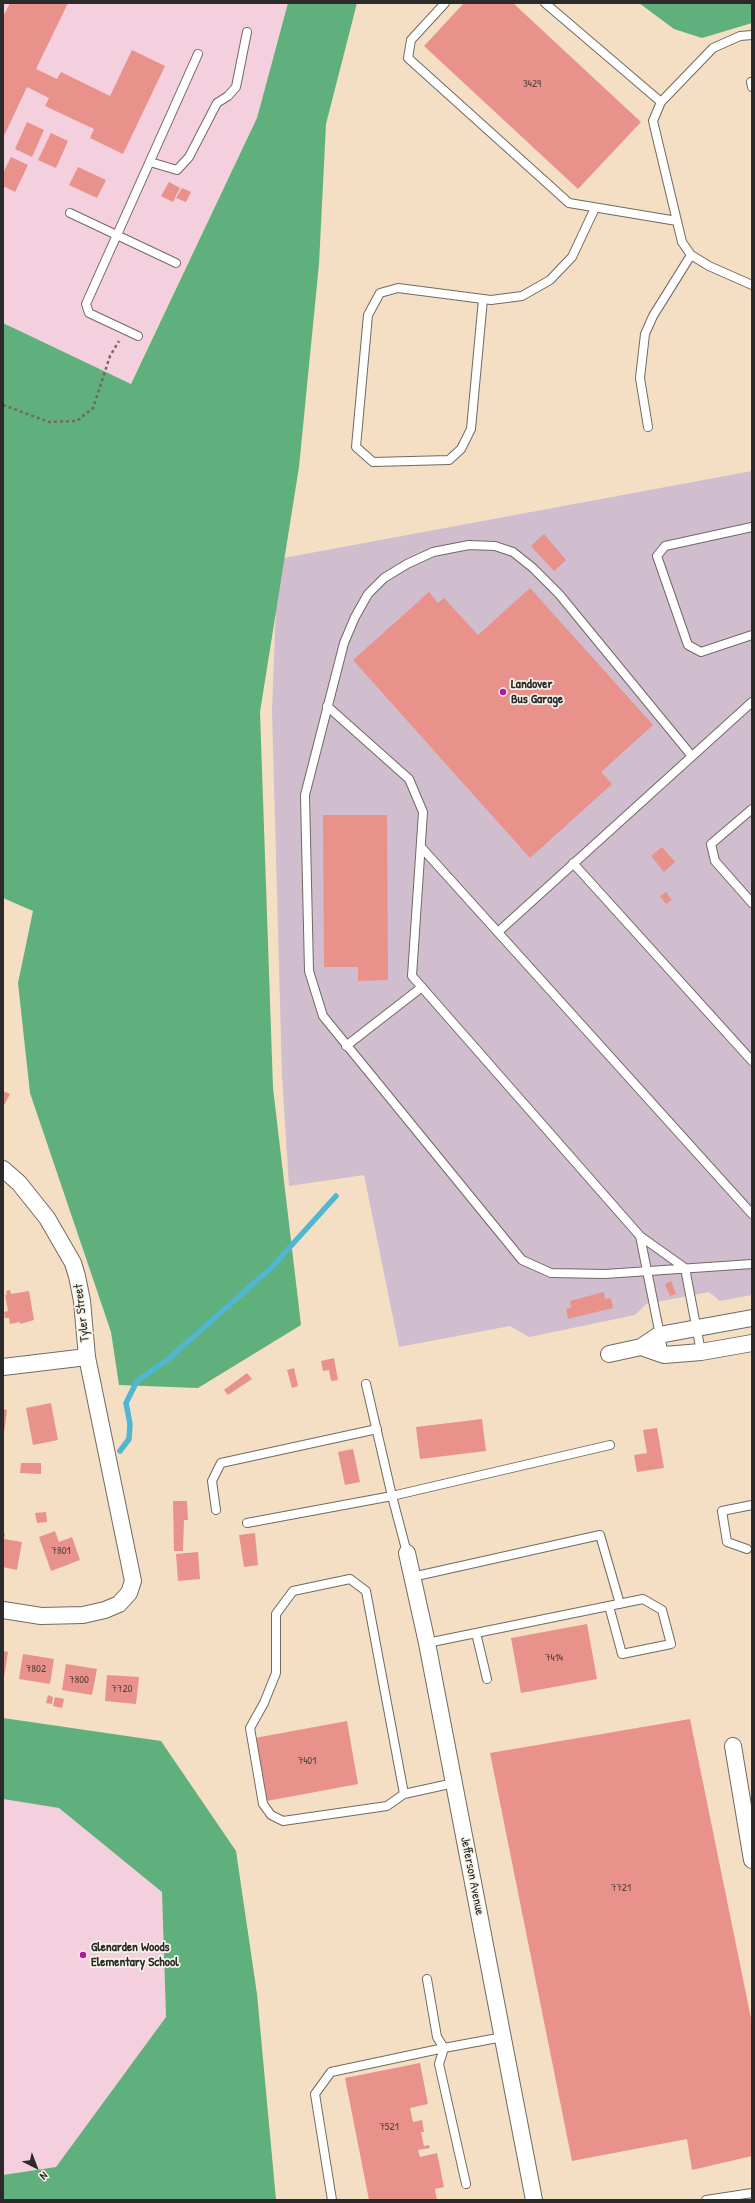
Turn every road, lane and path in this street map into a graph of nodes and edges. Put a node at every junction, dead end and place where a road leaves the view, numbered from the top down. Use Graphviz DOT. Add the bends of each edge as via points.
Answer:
graph roads {
  1 [pos="445,3"];
  2 [pos="545,3"];
  3 [pos="247,32"];
  4 [pos="752,35"];
  5 [pos="198,54"];
  6 [pos="661,102"];
  7 [pos="150,162"];
  8 [pos="595,208"];
  9 [pos="70,213"];
  10 [pos="677,221"];
  11 [pos="116,236"];
  12 [pos="691,255"];
  13 [pos="176,263"];
  14 [pos="752,285"];
  15 [pos="483,299"];
  16 [pos="125,330"];
  17 [pos="138,336"];
  18 [pos="3,405"];
  19 [pos="648,426"];
  20 [pos="752,527"];
  21 [pos="752,635"];
  22 [pos="752,702"];
  23 [pos="327,706"];
  24 [pos="691,755"];
  25 [pos="752,809"];
  26 [pos="421,846"];
  27 [pos="573,863"];
  28 [pos="752,903"];
  29 [pos="498,932"];
  30 [pos="422,987"];
  31 [pos="346,1046"];
  32 [pos="752,1060"];
  33 [pos="3,1169"];
  34 [pos="752,1214"];
  35 [pos="640,1236"];
  36 [pos="752,1264"];
  37 [pos="685,1268"];
  38 [pos="646,1271"];
  39 [pos="752,1318"];
  40 [pos="696,1328"];
  41 [pos="659,1335"];
  42 [pos="752,1343"];
  43 [pos="642,1347"];
  44 [pos="701,1352"];
  45 [pos="610,1354"];
  46 [pos="664,1355"];
  47 [pos="87,1357"];
  48 [pos="3,1367"];
  49 [pos="366,1384"];
  50 [pos="376,1429"];
  51 [pos="610,1445"];
  52 [pos="392,1496"];
  53 [pos="752,1505"];
  54 [pos="216,1510"];
  55 [pos="247,1523"];
  56 [pos="747,1549"];
  57 [pos="407,1553"];
  58 [pos="412,1577"];
  59 [pos="620,1604"];
  60 [pos="610,1606"];
  61 [pos="3,1610"];
  62 [pos="476,1633"];
  63 [pos="427,1643"];
  64 [pos="487,1678"];
  65 [pos="733,1746"];
  66 [pos="454,1783"];
  67 [pos="404,1794"];
  68 [pos="752,1860"];
  69 [pos="427,1979"];
  70 [pos="503,2037"];
  71 [pos="444,2048"];
  72 [pos="466,2184"];
  73 [pos="752,2193"];
  74 [pos="332,2200"];
  75 [pos="534,2200"];
  76 [pos="706,2200"];
  1 -- 8 [label="lane" via="411,40 408,58 568,203"];
  2 -- 6 [label="lane"];
  3 -- 7 [label="lane" via="236,87 217,103 189,158 177,170"];
  4 -- 6 [label="lane" via="740,36 713,48"];
  5 -- 7 [label="lane"];
  6 -- 10 [label="lane" via="653,121"];
  7 -- 11 [label="lane"];
  8 -- 10 [label="lane"];
  8 -- 15 [label="lane" via="572,257 550,280 522,296"];
  9 -- 11 [label="lane"];
  10 -- 12 [label="lane" via="682,242"];
  11 -- 13 [label="lane"];
  11 -- 16 [label="lane" via="86,304 89,313"];
  12 -- 14 [label="lane"];
  12 -- 19 [label="lane" via="653,316 645,334 640,378"];
  15 -- 15 [label="lane" via="398,288 380,293 368,315 356,447 373,462 449,460 461,449 471,429"];
  16 -- 17 [label="lane"];
  16 -- 18 [label="path" via="110,356 93,408 77,421 49,422"];
  20 -- 21 [label="lane" via="665,546 657,556 688,645 701,652"];
  22 -- 24 [label="lane"];
  23 -- 24 [label="lane" via="344,643 355,617 368,594 384,578 433,552 469,545 495,546 513,552 559,594"];
  23 -- 26 [label="lane" via="409,779 423,812"];
  23 -- 31 [label="lane" via="305,795 309,971 322,1016"];
  24 -- 27 [label="lane"];
  25 -- 28 [label="lane" via="711,844 715,861"];
  26 -- 29 [label="lane"];
  26 -- 30 [label="lane" via="412,976"];
  27 -- 29 [label="lane"];
  27 -- 32 [label="lane"];
  29 -- 34 [label="lane"];
  30 -- 31 [label="lane"];
  30 -- 35 [label="lane"];
  31 -- 38 [label="lane" via="522,1260 551,1273 605,1274"];
  33 -- 47 [label="street, Tyler Street" via="19,1183 47,1218 73,1263 82,1301"];
  35 -- 37 [label="lane"];
  35 -- 38 [label="lane"];
  36 -- 37 [label="lane"];
  37 -- 38 [label="lane"];
  37 -- 40 [label="lane"];
  38 -- 41 [label="lane"];
  39 -- 40 [label="street"];
  40 -- 41 [label="street"];
  40 -- 44 [label="lane"];
  41 -- 43 [label="street"];
  41 -- 46 [label="lane"];
  42 -- 44 [label="street"];
  43 -- 45 [label="street"];
  43 -- 46 [label="street"];
  44 -- 46 [label="street"];
  47 -- 48 [label="street"];
  47 -- 61 [label="street, Tyler Street" via="133,1581 129,1594 119,1604 83,1615 42,1616"];
  49 -- 50 [label="lane"];
  50 -- 52 [label="lane"];
  50 -- 54 [label="lane" via="221,1463 212,1481"];
  51 -- 52 [label="lane"];
  52 -- 55 [label="lane"];
  52 -- 57 [label="lane"];
  53 -- 56 [label="lane" via="722,1511 727,1542"];
  57 -- 58 [label="street, Jefferson Avenue"];
  58 -- 59 [label="lane" via="600,1535"];
  58 -- 63 [label="street, Jefferson Avenue"];
  59 -- 60 [label="lane"];
  59 -- 60 [label="lane" via="643,1599 662,1610 671,1644 622,1654"];
  60 -- 62 [label="lane"];
  62 -- 63 [label="lane"];
  62 -- 64 [label="lane"];
  63 -- 66 [label="street, Jefferson Avenue"];
  65 -- 68 [label="street"];
  66 -- 67 [label="lane"];
  66 -- 70 [label="street, Jefferson Avenue"];
  67 -- 67 [label="lane" via="387,1806 283,1820 271,1815 263,1804 250,1728 276,1673 276,1614 293,1591 350,1579 366,1591"];
  69 -- 71 [label="lane" via="437,2038"];
  70 -- 71 [label="lane"];
  70 -- 75 [label="street, Jefferson Avenue"];
  71 -- 72 [label="lane" via="439,2064"];
  71 -- 74 [label="lane" via="330,2072 315,2094"];
  73 -- 76 [label="lane"];
}
